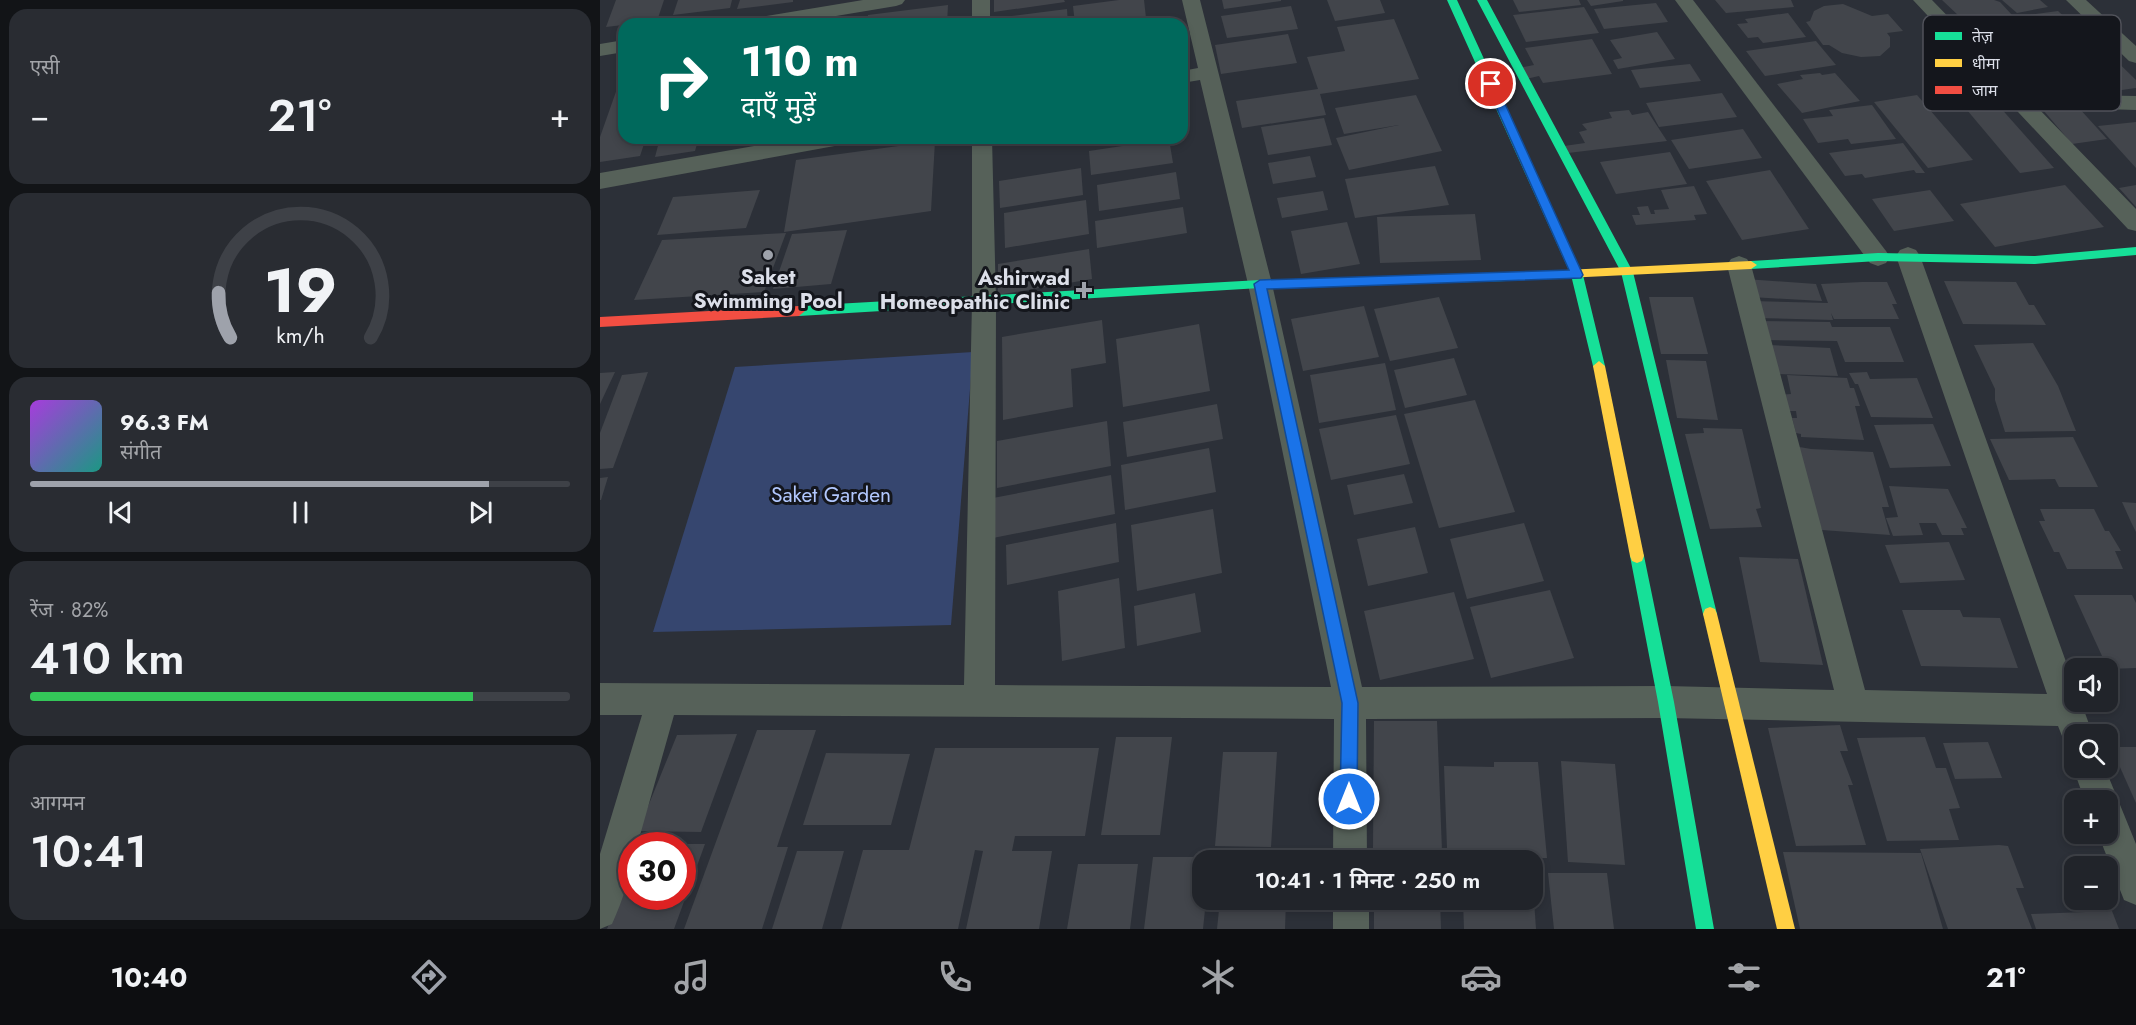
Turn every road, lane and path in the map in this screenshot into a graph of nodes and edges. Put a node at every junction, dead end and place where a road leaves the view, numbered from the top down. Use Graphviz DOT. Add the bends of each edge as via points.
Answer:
graph roads {
  1 [pos="896,0"];
  2 [pos="981,0"];
  3 [pos="1191,0"];
  4 [pos="1452,0"];
  5 [pos="1482,0"];
  6 [pos="1684,0"];
  7 [pos="1922,0"];
  8 [pos="2075,0"];
  9 [pos="1936,15"];
  10 [pos="2091,15"];
  11 [pos="790,18"];
  12 [pos="981,18"];
  13 [pos="2121,43"];
  14 [pos="618,47"];
  15 [pos="600,50"];
  16 [pos="2136,57"];
  17 [pos="1194,74"];
  18 [pos="2121,103"];
  19 [pos="2136,103"];
  20 [pos="2029,111"];
  21 [pos="807,144"];
  22 [pos="982,144"];
  23 [pos="600,181"];
  24 [pos="2136,223"];
  25 [pos="2136,251"];
  26 [pos="1908,256"];
  27 [pos="1878,257"];
  28 [pos="1739,265"];
  29 [pos="1627,272"];
  30 [pos="1577,275"];
  31 [pos="1260,284"];
  32 [pos="984,302"];
  33 [pos="600,322"];
  34 [pos="600,699"];
  35 [pos="663,699"];
  36 [pos="979,700"];
  37 [pos="1666,702"];
  38 [pos="1350,703"];
  39 [pos="1733,703"];
  40 [pos="1854,706"];
  41 [pos="2072,722"];
  42 [pos="2118,841"];
  43 [pos="1350,850"];
  44 [pos="2136,888"];
  45 [pos="1351,910"];
  46 [pos="600,912"];
  47 [pos="1351,929"];
  48 [pos="1705,929"];
  49 [pos="1786,929"];
  1 -- 11 [label="street"];
  2 -- 12 [label="street"];
  3 -- 17 [label="street"];
  4 -- 30 [label="street"];
  5 -- 29 [label="street"];
  6 -- 27 [label="street"];
  7 -- 9 [label="street"];
  8 -- 10 [label="street"];
  13 -- 16 [label="street"];
  14 -- 15 [label="street"];
  17 -- 31 [label="street"];
  18 -- 19 [label="street"];
  20 -- 24 [label="street"];
  21 -- 23 [label="street"];
  22 -- 32 [label="street"];
  25 -- 26 [label="street" via="2035,260"];
  26 -- 27 [label="street"];
  26 -- 41 [label="street"];
  27 -- 28 [label="street"];
  28 -- 29 [label="street"];
  28 -- 40 [label="street"];
  29 -- 30 [label="street"];
  29 -- 39 [label="street"];
  30 -- 31 [label="street"];
  30 -- 37 [label="street" via="1599,365"];
  31 -- 32 [label="street"];
  31 -- 38 [label="street"];
  32 -- 33 [label="street"];
  32 -- 36 [label="street"];
  34 -- 35 [label="street"];
  35 -- 36 [label="street"];
  35 -- 46 [label="street"];
  36 -- 38 [label="street"];
  37 -- 38 [label="street"];
  37 -- 39 [label="street"];
  37 -- 48 [label="street"];
  38 -- 43 [label="street"];
  39 -- 40 [label="street"];
  39 -- 49 [label="street"];
  40 -- 41 [label="street"];
  42 -- 44 [label="street"];
  45 -- 47 [label="street"];
}
